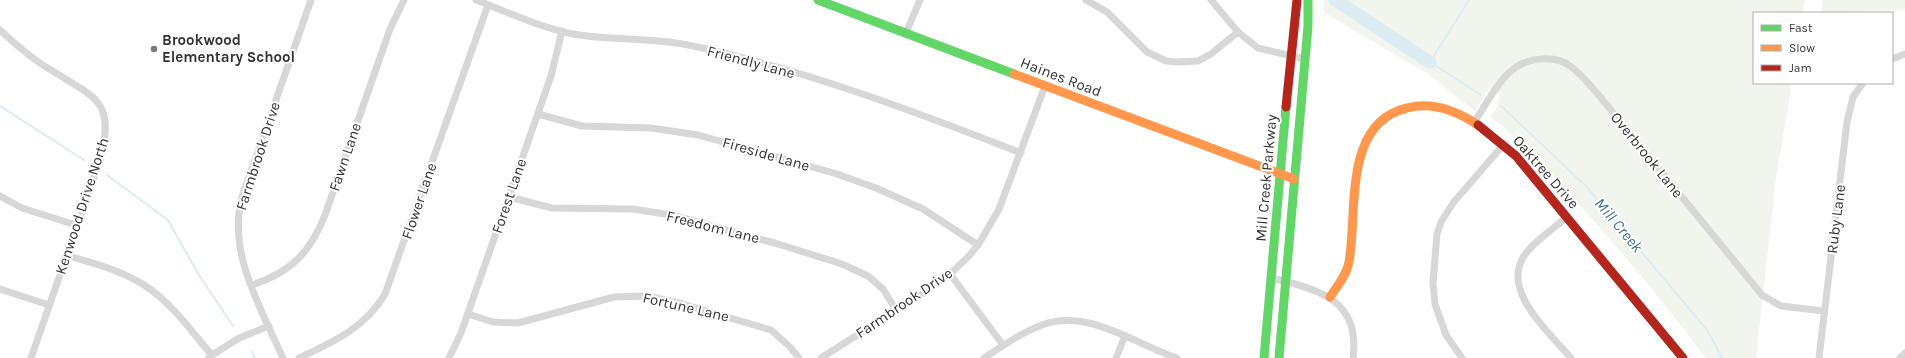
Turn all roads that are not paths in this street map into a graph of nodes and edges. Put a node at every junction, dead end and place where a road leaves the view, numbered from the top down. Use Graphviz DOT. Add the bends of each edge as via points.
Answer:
graph roads {
  1 [pos="311,0"];
  2 [pos="404,0"];
  3 [pos="476,0"];
  4 [pos="818,0"];
  5 [pos="920,0"];
  6 [pos="1086,0"];
  7 [pos="1211,0"];
  8 [pos="1297,0"];
  9 [pos="1308,0"];
  10 [pos="488,5"];
  11 [pos="0,30"];
  12 [pos="562,31"];
  13 [pos="1238,32"];
  14 [pos="906,33"];
  15 [pos="1905,54"];
  16 [pos="1290,56"];
  17 [pos="1305,59"];
  18 [pos="1893,59"];
  19 [pos="1861,84"];
  20 [pos="1045,86"];
  21 [pos="538,114"];
  22 [pos="1474,124"];
  23 [pos="1504,144"];
  24 [pos="1020,153"];
  25 [pos="1280,173"];
  26 [pos="1294,179"];
  27 [pos="0,196"];
  28 [pos="509,196"];
  29 [pos="1567,217"];
  30 [pos="76,225"];
  31 [pos="978,245"];
  32 [pos="66,255"];
  33 [pos="950,274"];
  34 [pos="1271,278"];
  35 [pos="1286,281"];
  36 [pos="252,285"];
  37 [pos="0,289"];
  38 [pos="1330,297"];
  39 [pos="49,305"];
  40 [pos="896,310"];
  41 [pos="1824,311"];
  42 [pos="468,314"];
  43 [pos="269,326"];
  44 [pos="1125,336"];
  45 [pos="1003,345"];
  46 [pos="1905,353"];
  47 [pos="210,357"];
  48 [pos="31,358"];
  49 [pos="283,358"];
  50 [pos="299,358"];
  51 [pos="448,358"];
  52 [pos="799,358"];
  53 [pos="821,358"];
  54 [pos="984,358"];
  55 [pos="1116,358"];
  56 [pos="1178,358"];
  57 [pos="1264,358"];
  58 [pos="1279,358"];
  59 [pos="1353,358"];
  60 [pos="1462,358"];
  61 [pos="1571,358"];
  62 [pos="1683,358"];
  63 [pos="1819,358"];
  64 [pos="1900,358"];
  1 -- 36 [label="street, Farmbrook Drive" via="239,209 238,236"];
  2 -- 36 [label="street, Fawn Lane" via="390,29 326,215 314,240 302,257 283,272"];
  3 -- 10 [label="street, Friendly Lane"];
  4 -- 14 [label="street, Haines Road"];
  5 -- 14 [label="street"];
  6 -- 13 [label="street" via="1107,12 1147,52 1166,61 1198,61"];
  7 -- 13 [label="street"];
  8 -- 16 [label="street, Mill Creek Parkway"];
  9 -- 17 [label="street, Mill Creek Parkway"];
  10 -- 12 [label="street, Friendly Lane"];
  10 -- 50 [label="street, Flower Lane" via="385,294 370,315 353,330"];
  11 -- 30 [label="street, Kenwood Drive North" via="35,60 91,95 103,112 106,131 104,143"];
  12 -- 21 [label="street, Forest Lane"];
  12 -- 24 [label="street, Friendly Lane" via="590,36 665,41 758,63 890,104"];
  13 -- 16 [label="street" via="1258,48"];
  14 -- 20 [label="street, Haines Road"];
  15 -- 18 [label="street"];
  16 -- 17 [label="street"];
  16 -- 25 [label="street, Mill Creek Parkway"];
  17 -- 26 [label="street, Mill Creek Parkway"];
  19 -- 41 [label="street, Ruby Lane" via="1853,97 1847,122"];
  20 -- 24 [label="street, Farmbrook Drive"];
  20 -- 25 [label="street, Haines Road"];
  21 -- 28 [label="street, Forest Lane"];
  21 -- 31 [label="street, Fireside Lane" via="582,126 637,127 698,135 837,174 923,208"];
  22 -- 23 [label="street, Oaktree Drive"];
  22 -- 38 [label="street, Oaktree Drive" via="1455,111 1438,106 1416,106 1390,115 1370,132 1359,156 1348,264"];
  22 -- 41 [label="street, Overbrook Lane" via="1503,78 1521,62 1548,58 1564,62 1582,76 1606,104 1762,295 1781,306"];
  23 -- 29 [label="street, Oaktree Drive"];
  23 -- 60 [label="street" via="1453,203 1437,234 1433,283 1435,304 1446,335"];
  24 -- 31 [label="street, Farmbrook Drive" via="999,209"];
  25 -- 26 [label="street, Haines Road"];
  25 -- 34 [label="street, Mill Creek Parkway"];
  26 -- 35 [label="street, Mill Creek Parkway"];
  27 -- 30 [label="street" via="22,208"];
  28 -- 40 [label="street, Freedom Lane" via="552,208 647,211 708,224 778,244 842,264 868,276 883,289"];
  28 -- 42 [label="street, Forest Lane"];
  29 -- 61 [label="street" via="1528,251 1520,264 1518,280 1522,298"];
  29 -- 62 [label="street, Oaktree Drive"];
  30 -- 32 [label="street, Kenwood Drive North"];
  31 -- 33 [label="street, Farmbrook Drive"];
  32 -- 39 [label="street, Kenwood Drive North"];
  32 -- 47 [label="street" via="143,284 162,299"];
  33 -- 40 [label="street, Farmbrook Drive"];
  33 -- 45 [label="street"];
  34 -- 35 [label="street"];
  34 -- 57 [label="street, Mill Creek Parkway"];
  35 -- 38 [label="street" via="1313,288"];
  35 -- 58 [label="street, Mill Creek Parkway"];
  36 -- 43 [label="street, Farmbrook Drive"];
  37 -- 39 [label="street"];
  38 -- 59 [label="street" via="1345,313 1350,323 1354,345"];
  39 -- 48 [label="street, Kenwood Drive North"];
  40 -- 53 [label="street, Farmbrook Drive"];
  41 -- 63 [label="street, Ruby Lane"];
  42 -- 51 [label="street, Forest Lane"];
  42 -- 52 [label="street, Fortune Lane" via="493,322 518,323 614,297 648,296 772,330"];
  43 -- 47 [label="street" via="239,338"];
  43 -- 49 [label="street, Farmbrook Drive"];
  44 -- 45 [label="street" via="1092,323 1061,321 1042,325"];
  44 -- 55 [label="street"];
  44 -- 56 [label="street"];
  45 -- 54 [label="street"];
  46 -- 64 [label="street"];
}
